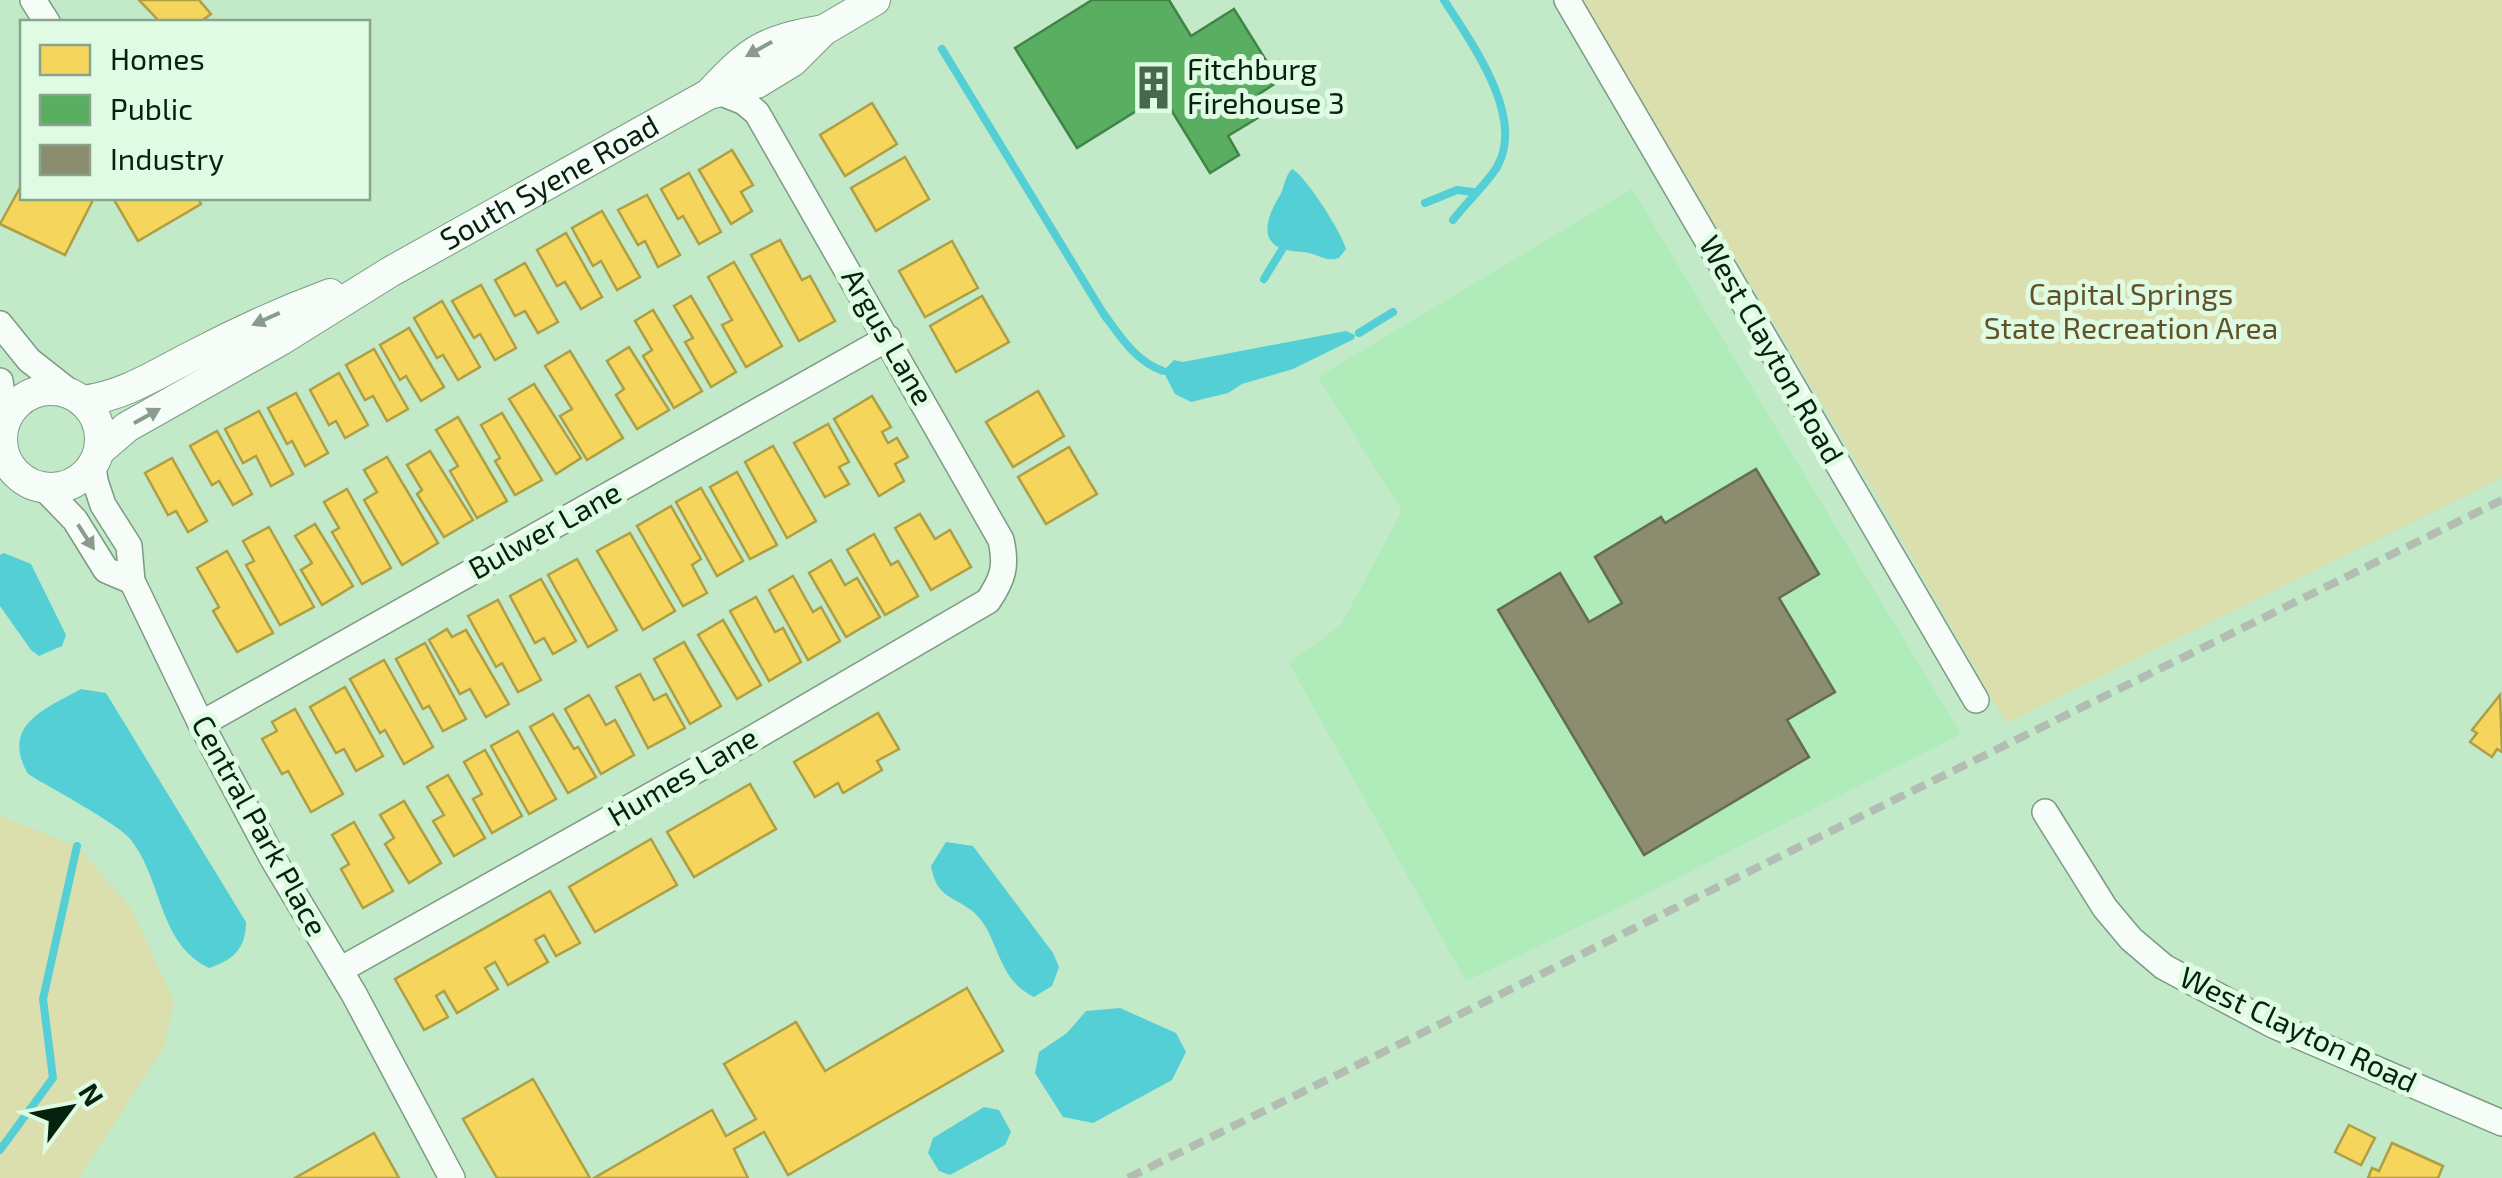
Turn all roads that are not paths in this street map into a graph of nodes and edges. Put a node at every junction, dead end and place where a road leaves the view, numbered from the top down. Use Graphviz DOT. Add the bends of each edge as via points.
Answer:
graph roads {
  1 [pos="874,0"];
  2 [pos="1567,0"];
  3 [pos="824,30"];
  4 [pos="714,93"];
  5 [pos="757,98"];
  6 [pos="390,272"];
  7 [pos="0,324"];
  8 [pos="888,338"];
  9 [pos="0,381"];
  10 [pos="76,397"];
  11 [pos="3,429"];
  12 [pos="96,458"];
  13 [pos="43,487"];
  14 [pos="0,497"];
  15 [pos="1007,564"];
  16 [pos="132,581"];
  17 [pos="1976,700"];
  18 [pos="201,724"];
  19 [pos="2046,812"];
  20 [pos="340,970"];
  21 [pos="2502,1123"];
  22 [pos="452,1178"];
  1 -- 3 [label="street, South Syene Road"];
  2 -- 17 [label="street, West Clayton Road"];
  3 -- 4 [label="street, South Syene Road, one-way" via="779,37 743,58"];
  3 -- 5 [label="street, South Syene Road"];
  4 -- 5 [label="street, South Syene Road"];
  4 -- 6 [label="street, South Syene Road"];
  5 -- 8 [label="street, Argus Lane"];
  6 -- 10 [label="street, South Syene Road, one-way" via="268,317 108,398"];
  12 -- 6 [label="street, South Syene Road, one-way" via="127,427"];
  7 -- 10 [label="street" via="29,360"];
  8 -- 15 [label="street, Argus Lane" via="1001,540"];
  8 -- 18 [label="street, Bulwer Lane"];
  9 -- 11 [label="street"];
  10 -- 11 [label="street, South Syene Road" via="58,390 33,393 12,408"];
  10 -- 12 [label="street" via="98,424"];
  11 -- 13 [label="street" via="3,448 17,474"];
  12 -- 13 [label="street, South Syene Road" via="72,483"];
  12 -- 16 [label="street, Central Park Place" via="94,482 129,546"];
  13 -- 14 [label="street, South Syene Road"];
  13 -- 16 [label="street, one-way" via="75,520 106,570"];
  15 -- 20 [label="street, Humes Lane" via="988,601"];
  16 -- 18 [label="street, Central Park Place"];
  18 -- 20 [label="street, Central Park Place"];
  19 -- 21 [label="street, West Clayton Road" via="2106,908 2164,967 2273,1025"];
  20 -- 22 [label="street, Central Park Place"];
}
